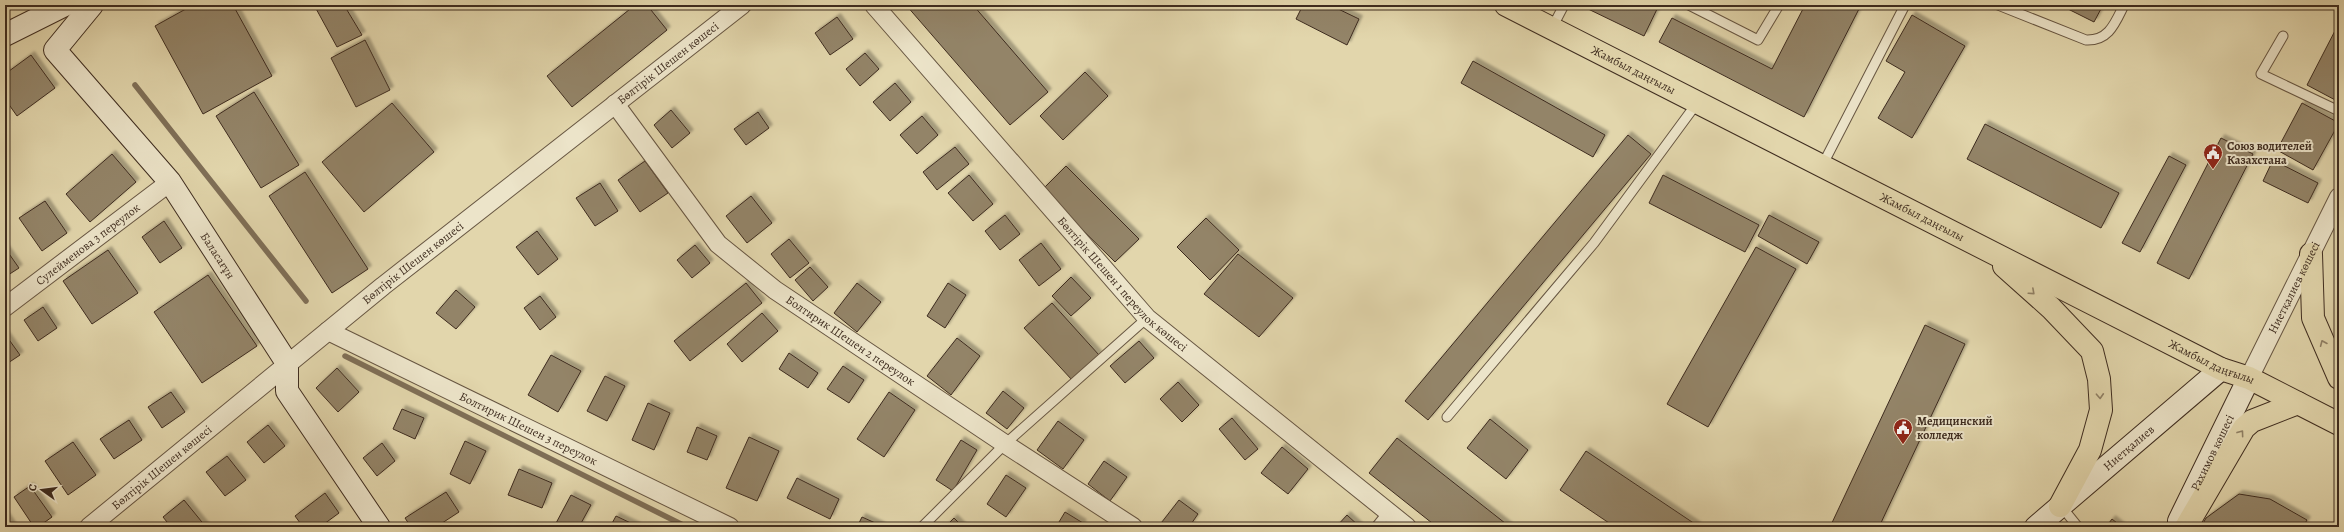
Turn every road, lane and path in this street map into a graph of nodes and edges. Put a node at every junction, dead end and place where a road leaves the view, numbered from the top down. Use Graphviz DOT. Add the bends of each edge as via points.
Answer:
graph roads {
  1 [pos="65,5"];
  2 [pos="92,5"];
  3 [pos="742,5"];
  4 [pos="874,5"];
  5 [pos="1506,5"];
  6 [pos="1564,5"];
  7 [pos="1689,5"];
  8 [pos="1779,5"];
  9 [pos="1905,5"];
  10 [pos="1998,5"];
  11 [pos="2124,5"];
  12 [pos="1552,28"];
  13 [pos="5,35"];
  14 [pos="2283,36"];
  15 [pos="1697,103"];
  16 [pos="615,104"];
  17 [pos="2339,111"];
  18 [pos="1823,164"];
  19 [pos="170,182"];
  20 [pos="2339,197"];
  21 [pos="1983,246"];
  22 [pos="2311,254"];
  23 [pos="5,307"];
  24 [pos="1147,318"];
  25 [pos="328,331"];
  26 [pos="287,363"];
  27 [pos="2221,369"];
  28 [pos="2249,378"];
  29 [pos="2339,378"];
  30 [pos="2298,403"];
  31 [pos="1447,417"];
  32 [pos="2339,424"];
  33 [pos="1005,444"];
  34 [pos="2060,506"];
  35 [pos="1388,512"];
  36 [pos="2339,524"];
  37 [pos="89,527"];
  38 [pos="379,527"];
  39 [pos="730,527"];
  40 [pos="922,527"];
  41 [pos="1133,527"];
  42 [pos="1376,527"];
  43 [pos="1407,527"];
  44 [pos="2036,527"];
  45 [pos="2078,527"];
  46 [pos="2176,527"];
  47 [pos="2186,527"];
  48 [pos="2337,527"];
  1 -- 13 [label="street"];
  2 -- 19 [label="street, Баласағұн" via="55,50"];
  3 -- 16 [label="street, Бөлтірік Шешен көшесі"];
  4 -- 24 [label="street, Бөлтірік Шешен 1 переулок көшесі"];
  5 -- 12 [label="main road, Жамбыл даңғылы"];
  6 -- 12 [label="lane"];
  7 -- 8 [label="lane" via="1758,40"];
  9 -- 18 [label="lane"];
  10 -- 11 [label="lane" via="2086,40 2095,40 2104,37 2112,29"];
  12 -- 15 [label="main road, Жамбыл даңғылы"];
  14 -- 17 [label="lane" via="2261,74"];
  15 -- 18 [label="main road, Жамбыл даңғылы"];
  15 -- 31 [label="lane" via="1594,243"];
  16 -- 25 [label="street, Бөлтірік Шешен көшесі"];
  16 -- 33 [label="street, Болтирик Шешен 2 переулок" via="718,244 775,290"];
  18 -- 21 [label="main road, Жамбыл даңғылы"];
  19 -- 23 [label="street, Сулейменова 3 переулок"];
  19 -- 26 [label="street, Баласағұн"];
  20 -- 22 [label="street, Ниетқалиев көшесі"];
  21 -- 27 [label="main road, Жамбыл даңғылы"];
  21 -- 34 [label="main road, one-way" via="2051,308 2092,351 2099,379 2101,410 2090,450"];
  22 -- 28 [label="street, Ниетқалиев көшесі"];
  29 -- 22 [label="main road, one-way" via="2313,318"];
  24 -- 33 [label="lane"];
  24 -- 35 [label="street, Бөлтірік Шешен 1 переулок көшесі"];
  25 -- 26 [label="street, Бөлтірік Шешен көшесі"];
  25 -- 39 [label="street, Болтирик Шешен 3 переулок"];
  26 -- 37 [label="street, Бөлтірік Шешен көшесі"];
  26 -- 38 [label="street" via="287,391"];
  27 -- 28 [label="main road, Жамбыл даңғылы"];
  27 -- 34 [label="street, Ниетқалиев"];
  28 -- 30 [label="main road, Жамбыл даңғылы"];
  28 -- 46 [label="street, Рахимов көшесі"];
  30 -- 32 [label="main road, Жамбыл даңғылы"];
  47 -- 30 [label="main road, one-way" via="2244,428 2252,421"];
  33 -- 40 [label="lane"];
  33 -- 41 [label="street, Болтирик Шешен 2 переулок"];
  34 -- 44 [label="street, Ниетқалиев"];
  34 -- 45 [label="lane"];
  35 -- 42 [label="lane"];
  35 -- 43 [label="street, Бөлтірік Шешен 1 переулок көшесі"];
  36 -- 48 [label="lane"];
}
